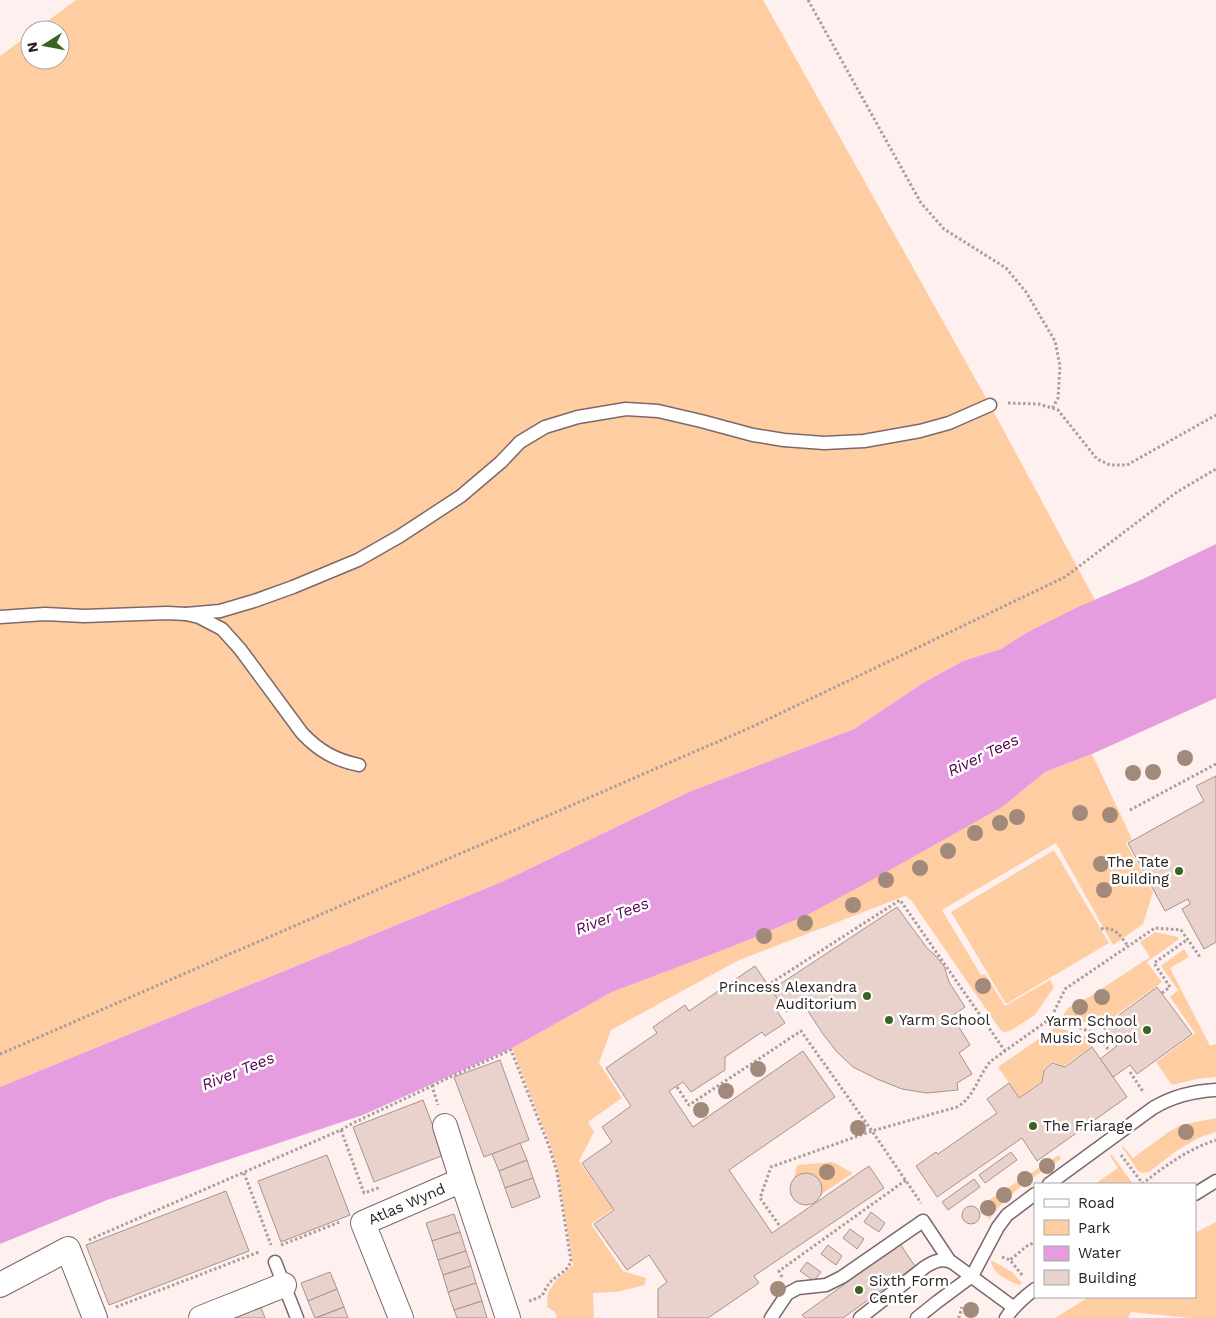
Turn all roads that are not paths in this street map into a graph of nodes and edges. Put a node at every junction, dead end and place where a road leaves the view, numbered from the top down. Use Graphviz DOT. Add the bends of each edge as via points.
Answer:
graph roads {
  1 [pos="990,405"];
  2 [pos="186,614"];
  3 [pos="0,617"];
  4 [pos="359,765"];
  5 [pos="1216,1090"];
  6 [pos="445,1126"];
  7 [pos="462,1180"];
  8 [pos="1216,1181"];
  9 [pos="1049,1183"];
  10 [pos="1196,1193"];
  11 [pos="1034,1195"];
  12 [pos="279,1257"];
  13 [pos="949,1260"];
  14 [pos="972,1276"];
  15 [pos="0,1285"];
  16 [pos="284,1285"];
  17 [pos="1034,1290"];
  18 [pos="1009,1313"];
  19 [pos="101,1314"];
  20 [pos="507,1314"];
  21 [pos="201,1318"];
  22 [pos="297,1318"];
  23 [pos="401,1318"];
  24 [pos="771,1318"];
  25 [pos="860,1318"];
  26 [pos="917,1318"];
  1 -- 2 [label="lane" via="950,423 920,431 864,441 824,443 753,435 658,411 626,409 578,417 545,427 520,442 461,496 358,560 254,601 220,611"];
  2 -- 3 [label="lane"];
  2 -- 4 [label="lane" via="222,629 314,745 345,762"];
  5 -- 9 [label="lane" via="1172,1098 1154,1108"];
  6 -- 7 [label="street, Atlas Wynd"];
  7 -- 20 [label="street, Atlas Wynd"];
  7 -- 23 [label="street, Atlas Wynd" via="363,1223"];
  8 -- 10 [label="lane"];
  11 -- 14 [label="lane" via="1007,1214"];
  12 -- 16 [label="lane"];
  13 -- 14 [label="lane"];
  13 -- 24 [label="lane" via="923,1221 842,1277 826,1285 798,1288 787,1294"];
  13 -- 25 [label="lane" via="930,1263"];
  14 -- 18 [label="lane"];
  14 -- 26 [label="lane"];
  15 -- 19 [label="street" via="68,1249"];
  16 -- 21 [label="street"];
  16 -- 22 [label="lane"];
  17 -- 18 [label="lane"];
}
